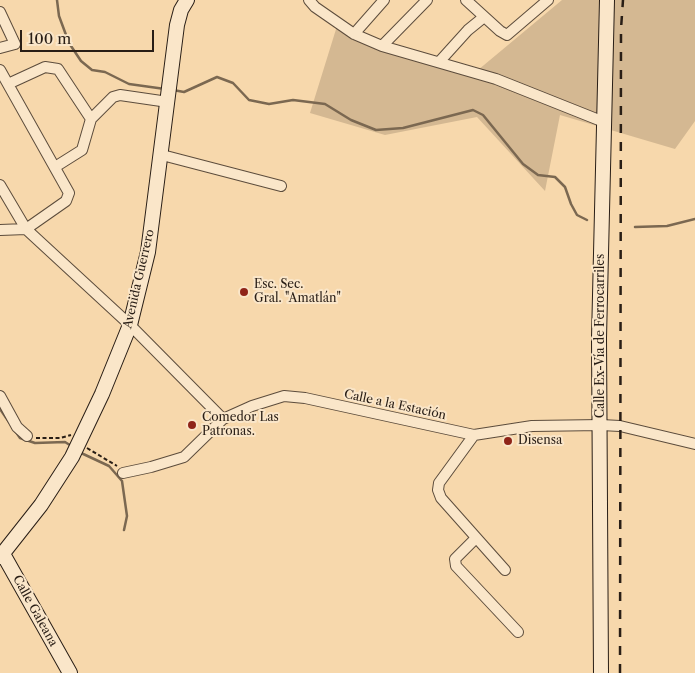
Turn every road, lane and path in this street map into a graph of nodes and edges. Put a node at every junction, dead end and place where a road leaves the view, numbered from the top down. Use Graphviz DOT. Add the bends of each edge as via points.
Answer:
graph roads {
  1 [pos="187,0"];
  2 [pos="309,0"];
  3 [pos="384,0"];
  4 [pos="427,0"];
  5 [pos="466,0"];
  6 [pos="546,0"];
  7 [pos="607,0"];
  8 [pos="0,12"];
  9 [pos="484,17"];
  10 [pos="354,34"];
  11 [pos="382,46"];
  12 [pos="0,48"];
  13 [pos="440,61"];
  14 [pos="0,70"];
  15 [pos="8,84"];
  16 [pos="168,99"];
  17 [pos="91,119"];
  18 [pos="604,122"];
  19 [pos="162,155"];
  20 [pos="55,167"];
  21 [pos="0,185"];
  22 [pos="281,186"];
  23 [pos="26,229"];
  24 [pos="0,230"];
  25 [pos="130,325"];
  26 [pos="0,396"];
  27 [pos="222,419"];
  28 [pos="601,425"];
  29 [pos="474,434"];
  30 [pos="27,436"];
  31 [pos="78,444"];
  32 [pos="695,444"];
  33 [pos="123,473"];
  34 [pos="476,538"];
  35 [pos="1,554"];
  36 [pos="505,570"];
  37 [pos="518,632"];
  38 [pos="70,673"];
  39 [pos="601,673"];
  1 -- 16 [label="main road, Avenida Guerrero" via="177,25"];
  2 -- 10 [label="street"];
  3 -- 10 [label="street"];
  4 -- 11 [label="street"];
  5 -- 9 [label="street"];
  6 -- 9 [label="street" via="507,35"];
  7 -- 18 [label="main road, Calle Ex-Vía de Ferrocarriles"];
  8 -- 12 [label="street" via="15,44"];
  9 -- 13 [label="street"];
  10 -- 11 [label="street"];
  11 -- 13 [label="street"];
  13 -- 18 [label="street" via="496,79"];
  14 -- 15 [label="street"];
  15 -- 17 [label="street" via="44,68 58,69"];
  15 -- 20 [label="street"];
  16 -- 17 [label="street" via="112,97"];
  16 -- 19 [label="main road, Avenida Guerrero"];
  17 -- 20 [label="street" via="82,150"];
  18 -- 28 [label="main road, Calle Ex-Vía de Ferrocarriles" via="599,338"];
  19 -- 22 [label="street"];
  19 -- 25 [label="main road, Avenida Guerrero" via="148,252"];
  20 -- 23 [label="street" via="69,193 66,201"];
  21 -- 23 [label="street"];
  23 -- 24 [label="street"];
  23 -- 25 [label="street"];
  25 -- 27 [label="street"];
  25 -- 31 [label="main road, Avenida Guerrero"];
  26 -- 30 [label="street" via="17,427"];
  27 -- 29 [label="street, Calle a la Estación" via="284,396"];
  27 -- 33 [label="street" via="184,457"];
  28 -- 29 [label="street, Calle a la Estación" via="532,426"];
  28 -- 32 [label="street, Calle a la Estación" via="620,426"];
  28 -- 39 [label="main road, Calle Ex-Vía de Ferrocarriles"];
  29 -- 34 [label="street" via="439,483 438,490 441,498"];
  30 -- 31 [label="path" via="41,440 60,438"];
  31 -- 33 [label="path"];
  31 -- 35 [label="main road, Avenida Guerrero" via="41,505"];
  34 -- 36 [label="street"];
  34 -- 37 [label="street" via="455,559 456,566"];
  35 -- 38 [label="main road, Calle Galeana"];
}
